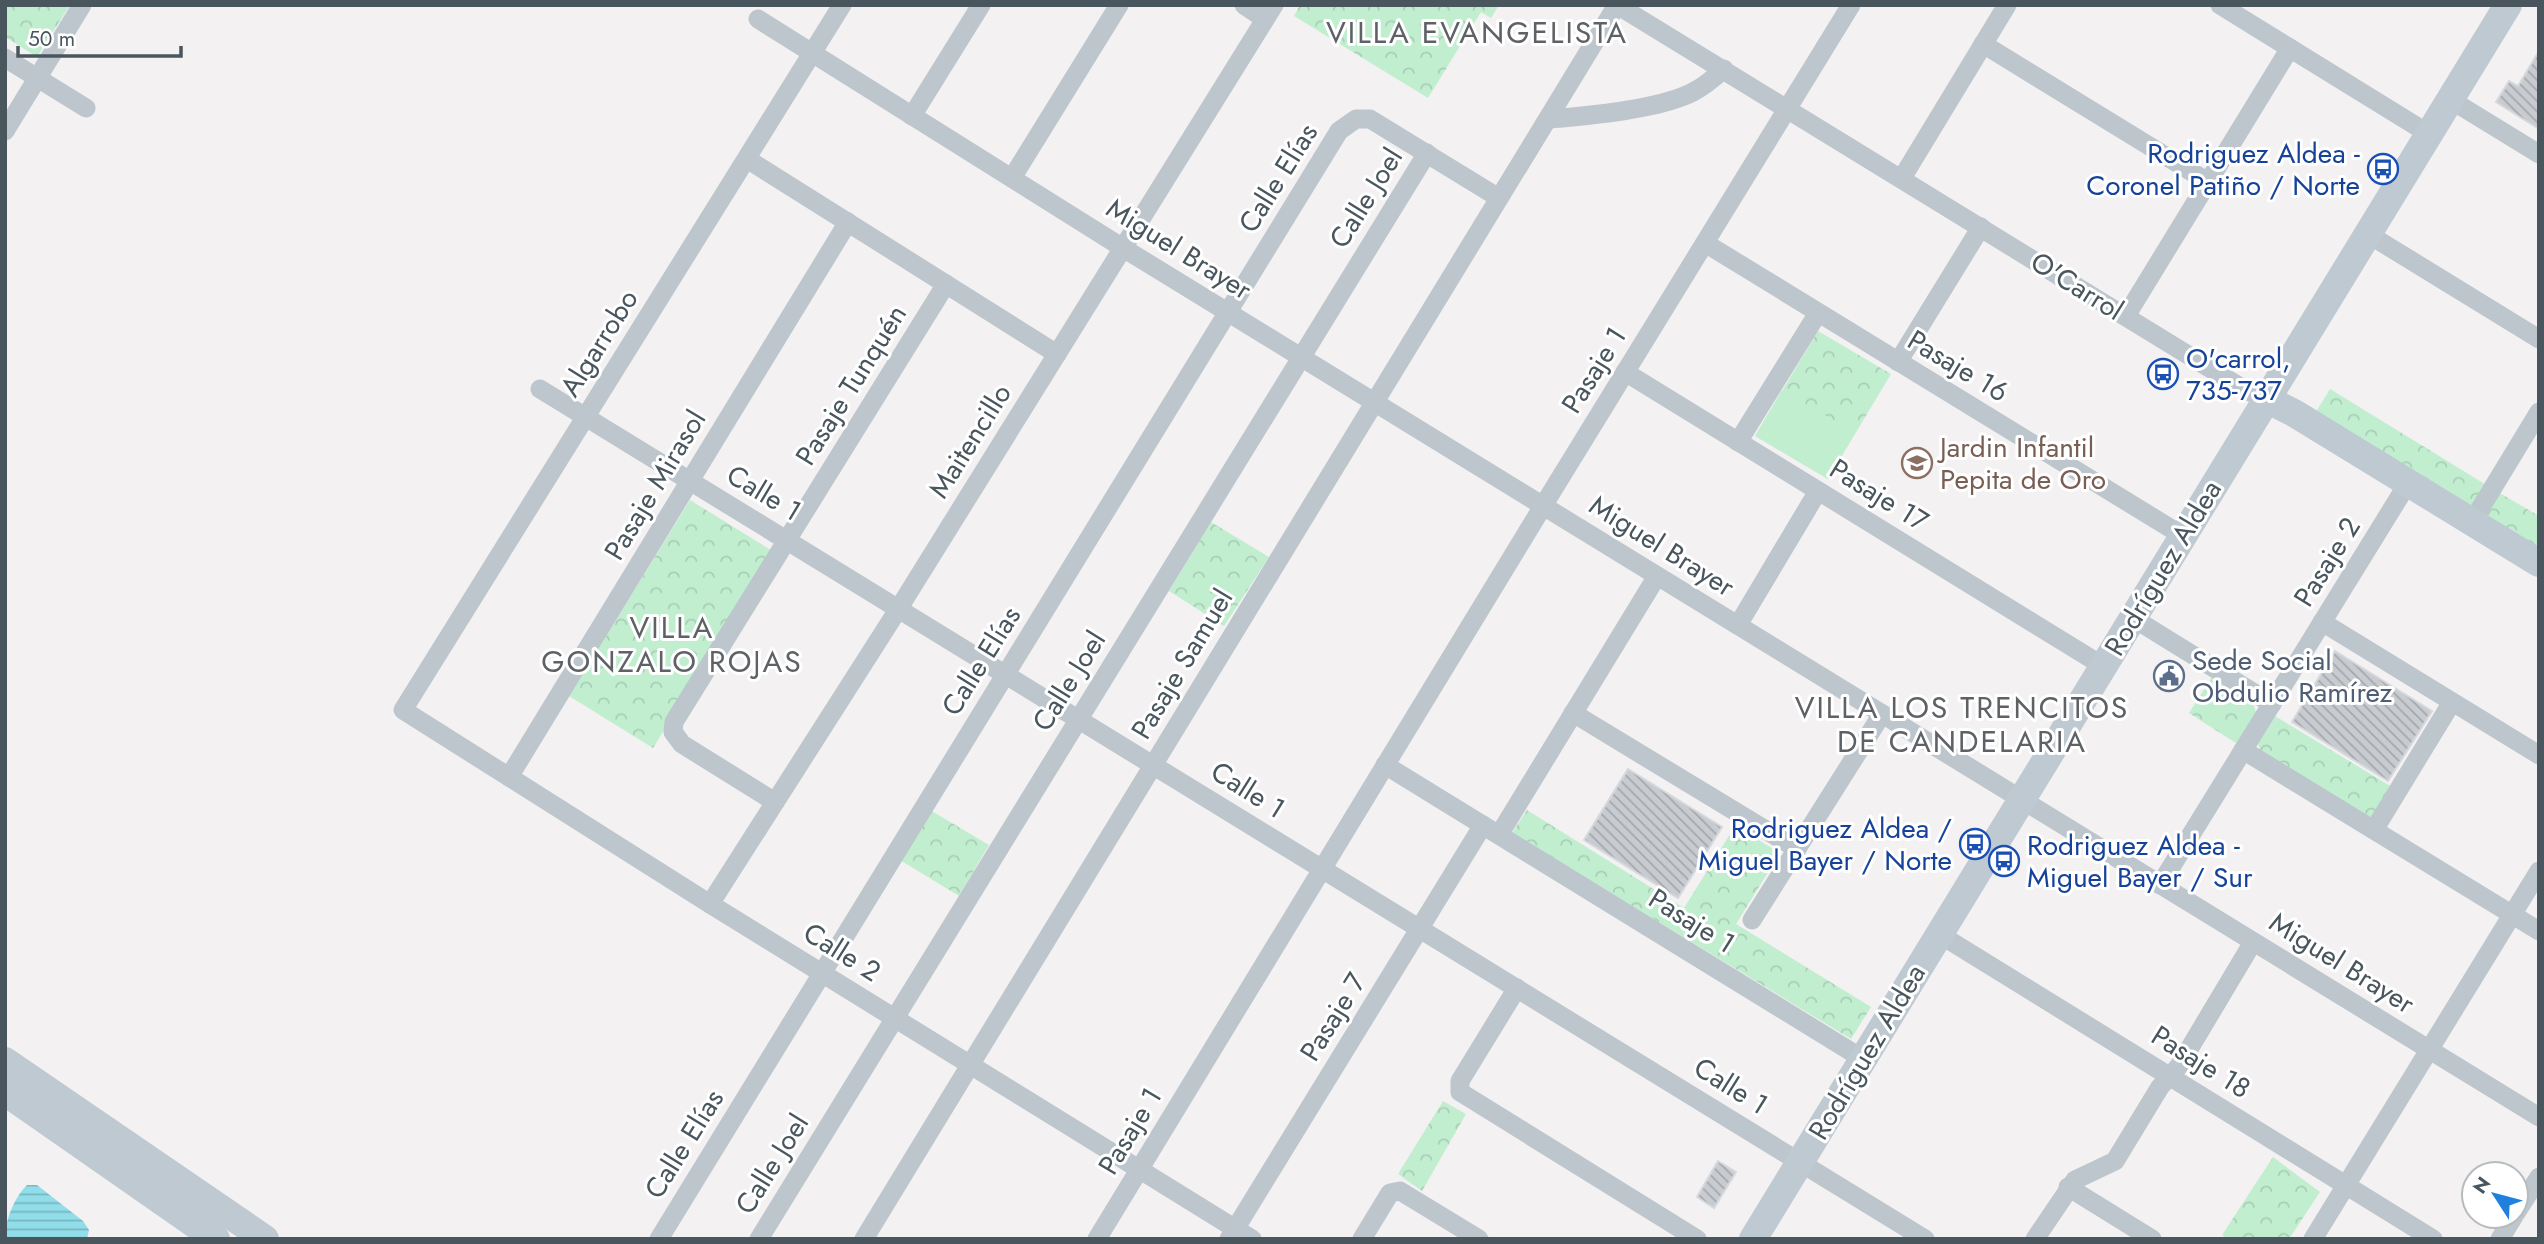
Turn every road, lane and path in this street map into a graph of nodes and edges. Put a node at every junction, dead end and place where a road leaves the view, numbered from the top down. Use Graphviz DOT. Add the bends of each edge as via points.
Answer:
graph roads {
  1 [pos="82,5"];
  2 [pos="842,5"];
  3 [pos="981,5"];
  4 [pos="1119,5"];
  5 [pos="1244,5"];
  6 [pos="1617,5"];
  7 [pos="1852,5"];
  8 [pos="2007,5"];
  9 [pos="2220,5"];
  10 [pos="2508,5"];
  11 [pos="1270,12"];
  12 [pos="758,19"];
  13 [pos="1983,44"];
  14 [pos="2290,48"];
  15 [pos="812,53"];
  16 [pos="5,58"];
  17 [pos="1724,69"];
  18 [pos="38,78"];
  19 [pos="2451,100"];
  20 [pos="86,108"];
  21 [pos="1788,108"];
  22 [pos="912,116"];
  23 [pos="1549,119"];
  24 [pos="5,131"];
  25 [pos="2429,134"];
  26 [pos="1427,153"];
  27 [pos="2539,154"];
  28 [pos="747,159"];
  29 [pos="1012,178"];
  30 [pos="1902,178"];
  31 [pos="2208,182"];
  32 [pos="1499,198"];
  33 [pos="848,222"];
  34 [pos="1981,226"];
  35 [pos="2368,234"];
  36 [pos="1705,243"];
  37 [pos="1123,248"];
  38 [pos="946,284"];
  39 [pos="1228,312"];
  40 [pos="1818,313"];
  41 [pos="2126,316"];
  42 [pos="2539,339"];
  43 [pos="1057,354"];
  44 [pos="1301,357"];
  45 [pos="1898,362"];
  46 [pos="1625,372"];
  47 [pos="540,389"];
  48 [pos="2266,399"];
  49 [pos="1375,402"];
  50 [pos="2539,412"];
  51 [pos="586,417"];
  52 [pos="1738,442"];
  53 [pos="690,481"];
  54 [pos="2408,483"];
  55 [pos="1818,491"];
  56 [pos="1543,506"];
  57 [pos="2472,522"];
  58 [pos="2183,536"];
  59 [pos="788,540"];
  60 [pos="2539,562"];
  61 [pos="1657,576"];
  62 [pos="899,608"];
  63 [pos="2133,618"];
  64 [pos="2322,622"];
  65 [pos="1738,625"];
  66 [pos="2103,667"];
  67 [pos="1006,674"];
  68 [pos="2452,702"];
  69 [pos="2272,704"];
  70 [pos="403,710"];
  71 [pos="1573,713"];
  72 [pos="1882,714"];
  73 [pos="1079,719"];
  74 [pos="2243,750"];
  75 [pos="2539,754"];
  76 [pos="1153,765"];
  77 [pos="1385,765"];
  78 [pos="509,777"];
  79 [pos="2021,800"];
  80 [pos="775,802"];
  81 [pos="1491,830"];
  82 [pos="2374,830"];
  83 [pos="1797,849"];
  84 [pos="1322,869"];
  85 [pos="2539,870"];
  86 [pos="2160,885"];
  87 [pos="710,904"];
  88 [pos="2512,915"];
  89 [pos="1752,920"];
  90 [pos="1420,929"];
  91 [pos="2539,931"];
  92 [pos="1939,933"];
  93 [pos="2253,942"];
  94 [pos="822,973"];
  95 [pos="1517,988"];
  96 [pos="895,1018"];
  97 [pos="2429,1050"];
  98 [pos="1863,1059"];
  99 [pos="5,1061"];
  100 [pos="970,1065"];
  101 [pos="2170,1076"];
  102 [pos="5,1092"];
  103 [pos="2539,1117"];
  104 [pos="1800,1162"];
  105 [pos="1139,1169"];
  106 [pos="2346,1185"];
  107 [pos="2068,1188"];
  108 [pos="1239,1235"];
  109 [pos="216,1239"];
  110 [pos="265,1239"];
  111 [pos="659,1239"];
  112 [pos="759,1239"];
  113 [pos="864,1239"];
  114 [pos="1097,1239"];
  115 [pos="1363,1239"];
  116 [pos="1479,1239"];
  117 [pos="1697,1239"];
  118 [pos="1753,1239"];
  119 [pos="1925,1239"];
  120 [pos="2035,1239"];
  121 [pos="2152,1239"];
  122 [pos="2313,1239"];
  123 [pos="2433,1239"];
  1 -- 18 [label="street"];
  2 -- 15 [label="street, Algarrobo"];
  3 -- 22 [label="street"];
  4 -- 29 [label="street"];
  5 -- 11 [label="street"];
  6 -- 17 [label="street, O'Carrol"];
  6 -- 23 [label="street, Pasaje Samuel"];
  7 -- 21 [label="street, Pasaje 1"];
  8 -- 13 [label="street"];
  9 -- 14 [label="street"];
  10 -- 19 [label="main road, Rodríguez Aldea"];
  11 -- 37 [label="street, Maitencillo"];
  12 -- 15 [label="street, Miguel Brayer"];
  13 -- 30 [label="street"];
  13 -- 31 [label="street"];
  14 -- 25 [label="street"];
  14 -- 31 [label="street"];
  15 -- 22 [label="street, Miguel Brayer"];
  15 -- 28 [label="street, Algarrobo"];
  16 -- 18 [label="street"];
  17 -- 21 [label="street, O'Carrol"];
  17 -- 23 [label="street" via="1679,98"];
  18 -- 20 [label="street"];
  18 -- 24 [label="street"];
  19 -- 25 [label="main road, Rodríguez Aldea"];
  19 -- 27 [label="street"];
  21 -- 30 [label="street, O'Carrol"];
  21 -- 36 [label="street, Pasaje 1"];
  22 -- 29 [label="street, Miguel Brayer"];
  23 -- 32 [label="street, Pasaje Samuel"];
  25 -- 35 [label="main road, Rodríguez Aldea"];
  26 -- 32 [label="street"];
  26 -- 39 [label="street, Calle Elías" via="1370,119 1344,125"];
  26 -- 44 [label="street, Calle Joel"];
  28 -- 33 [label="street"];
  28 -- 51 [label="street, Algarrobo"];
  29 -- 37 [label="street, Miguel Brayer"];
  30 -- 34 [label="street, O'Carrol"];
  31 -- 41 [label="street"];
  32 -- 49 [label="street, Pasaje Samuel"];
  33 -- 38 [label="street"];
  33 -- 53 [label="street, Pasaje Mirasol"];
  34 -- 41 [label="street, O'Carrol"];
  34 -- 45 [label="street"];
  35 -- 42 [label="street"];
  35 -- 48 [label="main road, Rodríguez Aldea"];
  36 -- 40 [label="street, Pasaje 16"];
  36 -- 46 [label="street, Pasaje 1"];
  37 -- 39 [label="street, Miguel Brayer"];
  37 -- 43 [label="street, Maitencillo"];
  38 -- 43 [label="street"];
  38 -- 59 [label="street, Pasaje Tunquén"];
  39 -- 44 [label="street, Miguel Brayer"];
  39 -- 67 [label="street, Calle Elías"];
  40 -- 45 [label="street, Pasaje 16"];
  40 -- 52 [label="street"];
  41 -- 48 [label="street, O'Carrol"];
  43 -- 62 [label="street, Maitencillo"];
  44 -- 49 [label="street, Miguel Brayer"];
  44 -- 73 [label="street, Calle Joel"];
  45 -- 58 [label="street, Pasaje 16"];
  46 -- 52 [label="street, Pasaje 17"];
  46 -- 56 [label="street, Pasaje 1"];
  47 -- 51 [label="street, Calle 1"];
  48 -- 54 [label="main road, O'Carrol"];
  48 -- 58 [label="main road, Rodríguez Aldea"];
  49 -- 56 [label="street, Miguel Brayer"];
  49 -- 76 [label="street, Pasaje Samuel"];
  50 -- 57 [label="street"];
  51 -- 53 [label="street, Calle 1"];
  51 -- 70 [label="street, Algarrobo"];
  52 -- 55 [label="street, Pasaje 17"];
  53 -- 59 [label="street, Calle 1"];
  53 -- 78 [label="street, Pasaje Mirasol"];
  54 -- 57 [label="main road, O'Carrol"];
  54 -- 64 [label="street, Pasaje 2"];
  55 -- 65 [label="street"];
  55 -- 66 [label="street, Pasaje 17"];
  56 -- 61 [label="street, Miguel Brayer"];
  56 -- 77 [label="street, Pasaje 1"];
  57 -- 60 [label="main road, O'Carrol"];
  58 -- 63 [label="main road, Rodríguez Aldea"];
  59 -- 62 [label="street, Calle 1"];
  59 -- 80 [label="street, Pasaje Tunquén" via="673,727 682,744"];
  61 -- 65 [label="street, Miguel Brayer"];
  61 -- 71 [label="street, Pasaje 7"];
  62 -- 67 [label="street, Calle 1"];
  62 -- 80 [label="street, Maitencillo"];
  63 -- 66 [label="main road, Rodríguez Aldea"];
  63 -- 69 [label="street"];
  64 -- 68 [label="street"];
  64 -- 69 [label="street, Pasaje 2"];
  65 -- 72 [label="street, Miguel Brayer"];
  66 -- 79 [label="main road, Rodríguez Aldea"];
  67 -- 73 [label="street, Calle 1"];
  67 -- 94 [label="street, Calle Elías"];
  68 -- 75 [label="street"];
  68 -- 82 [label="street"];
  69 -- 74 [label="street, Pasaje 2"];
  70 -- 78 [label="street, Calle 2"];
  71 -- 81 [label="street, Pasaje 7"];
  71 -- 83 [label="street"];
  72 -- 79 [label="street, Miguel Brayer"];
  72 -- 83 [label="street"];
  73 -- 76 [label="street, Calle 1"];
  73 -- 96 [label="street, Calle Joel"];
  74 -- 82 [label="street"];
  74 -- 86 [label="street, Pasaje 2"];
  76 -- 84 [label="street, Calle 1"];
  76 -- 100 [label="street, Pasaje Samuel"];
  77 -- 81 [label="street, Pasaje 1"];
  77 -- 84 [label="street, Pasaje 1"];
  78 -- 87 [label="street, Calle 2"];
  79 -- 86 [label="street, Miguel Brayer"];
  79 -- 92 [label="main road, Rodríguez Aldea"];
  80 -- 87 [label="street, Maitencillo"];
  81 -- 90 [label="street, Pasaje 7"];
  81 -- 98 [label="street, Pasaje 1"];
  82 -- 88 [label="street"];
  83 -- 89 [label="street"];
  84 -- 90 [label="street, Calle 1"];
  84 -- 105 [label="street, Pasaje 1"];
  85 -- 88 [label="street"];
  86 -- 93 [label="street, Miguel Brayer"];
  87 -- 94 [label="street, Calle 2"];
  88 -- 91 [label="street"];
  88 -- 97 [label="street"];
  90 -- 95 [label="street, Calle 1"];
  90 -- 108 [label="street, Pasaje 7"];
  92 -- 98 [label="main road, Rodríguez Aldea"];
  92 -- 101 [label="street, Pasaje 18"];
  93 -- 97 [label="street, Miguel Brayer"];
  93 -- 101 [label="street"];
  94 -- 96 [label="street, Calle 2"];
  94 -- 111 [label="street, Calle Elías"];
  95 -- 104 [label="street, Calle 1"];
  95 -- 117 [label="street" via="1459,1089"];
  96 -- 100 [label="street, Calle 2"];
  96 -- 112 [label="street, Calle Joel"];
  97 -- 103 [label="street, Miguel Brayer"];
  97 -- 106 [label="street"];
  98 -- 104 [label="main road, Rodríguez Aldea"];
  99 -- 110 [label="main road"];
  100 -- 105 [label="street, Calle 2"];
  100 -- 113 [label="street, Pasaje Samuel"];
  101 -- 106 [label="street, Pasaje 18"];
  101 -- 107 [label="street" via="2115,1161 2082,1175"];
  102 -- 109 [label="main road"];
  104 -- 118 [label="main road, Rodríguez Aldea"];
  104 -- 119 [label="street, Calle 1"];
  105 -- 108 [label="street, Calle 2"];
  105 -- 114 [label="street, Pasaje 1"];
  106 -- 122 [label="street"];
  106 -- 123 [label="street, Pasaje 18"];
  107 -- 120 [label="street"];
  107 -- 121 [label="street"];
  115 -- 116 [label="street" via="1395,1191"];
}
